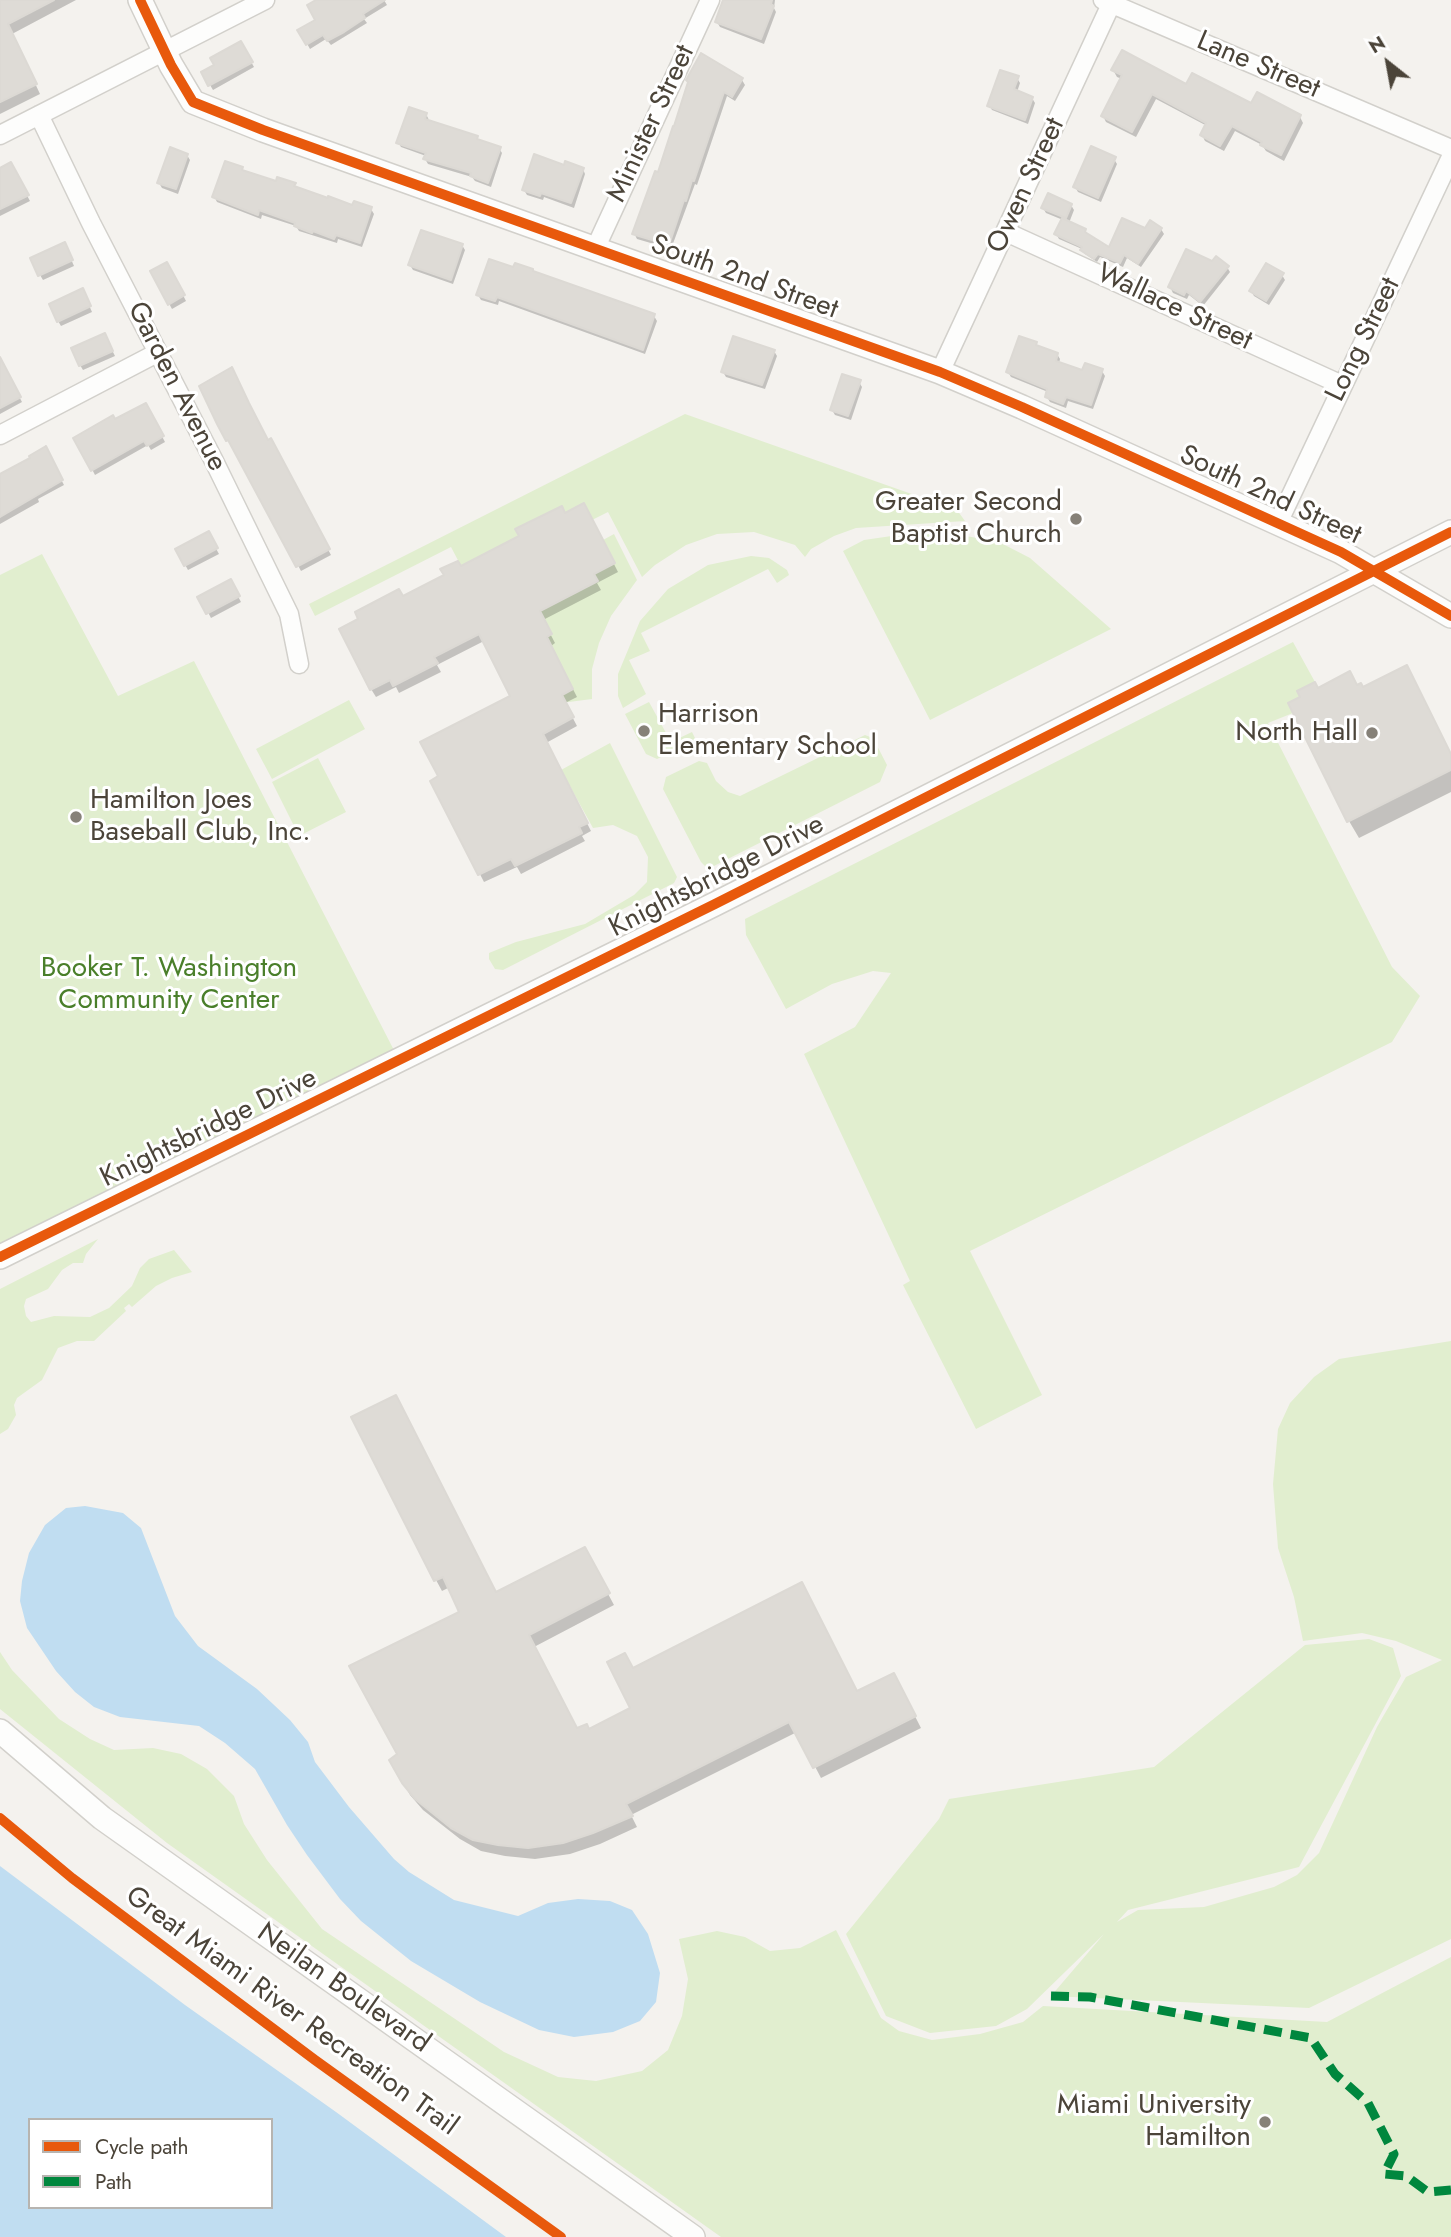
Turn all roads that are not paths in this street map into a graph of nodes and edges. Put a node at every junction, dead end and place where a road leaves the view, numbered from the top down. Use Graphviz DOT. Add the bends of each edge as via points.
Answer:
graph roads {
  1 [pos="140,0"];
  2 [pos="265,0"];
  3 [pos="710,0"];
  4 [pos="1109,1"];
  5 [pos="165,50"];
  6 [pos="39,115"];
  7 [pos="0,135"];
  8 [pos="1451,149"];
  9 [pos="1451,157"];
  10 [pos="1006,232"];
  11 [pos="595,249"];
  12 [pos="157,353"];
  13 [pos="940,372"];
  14 [pos="1342,385"];
  15 [pos="0,435"];
  16 [pos="1278,523"];
  17 [pos="1451,532"];
  18 [pos="1374,571"];
  19 [pos="1451,616"];
  20 [pos="299,664"];
  21 [pos="0,1257"];
  22 [pos="0,1731"];
  23 [pos="693,2237"];
  1 -- 5 [label="street, South 2nd Street"];
  2 -- 5 [label="street"];
  3 -- 11 [label="street, Minister Street"];
  4 -- 8 [label="street, Lane Street"];
  4 -- 10 [label="street, Owen Street"];
  5 -- 6 [label="street"];
  5 -- 11 [label="street, South 2nd Street" via="193,102"];
  6 -- 7 [label="street"];
  6 -- 12 [label="street, Garden Avenue"];
  9 -- 14 [label="street, Long Street"];
  10 -- 13 [label="street, Owen Street"];
  10 -- 14 [label="street, Wallace Street"];
  11 -- 13 [label="street, South 2nd Street"];
  12 -- 15 [label="street"];
  12 -- 20 [label="street, Garden Avenue" via="289,614"];
  13 -- 16 [label="street, South 2nd Street"];
  14 -- 16 [label="street, Long Street"];
  16 -- 18 [label="street, South 2nd Street"];
  17 -- 18 [label="street, Knightsbridge Drive"];
  18 -- 19 [label="street, South 2nd Street"];
  18 -- 21 [label="street, Knightsbridge Drive" via="715,904"];
  22 -- 23 [label="street, Neilan Boulevard" via="102,1818"];
}
